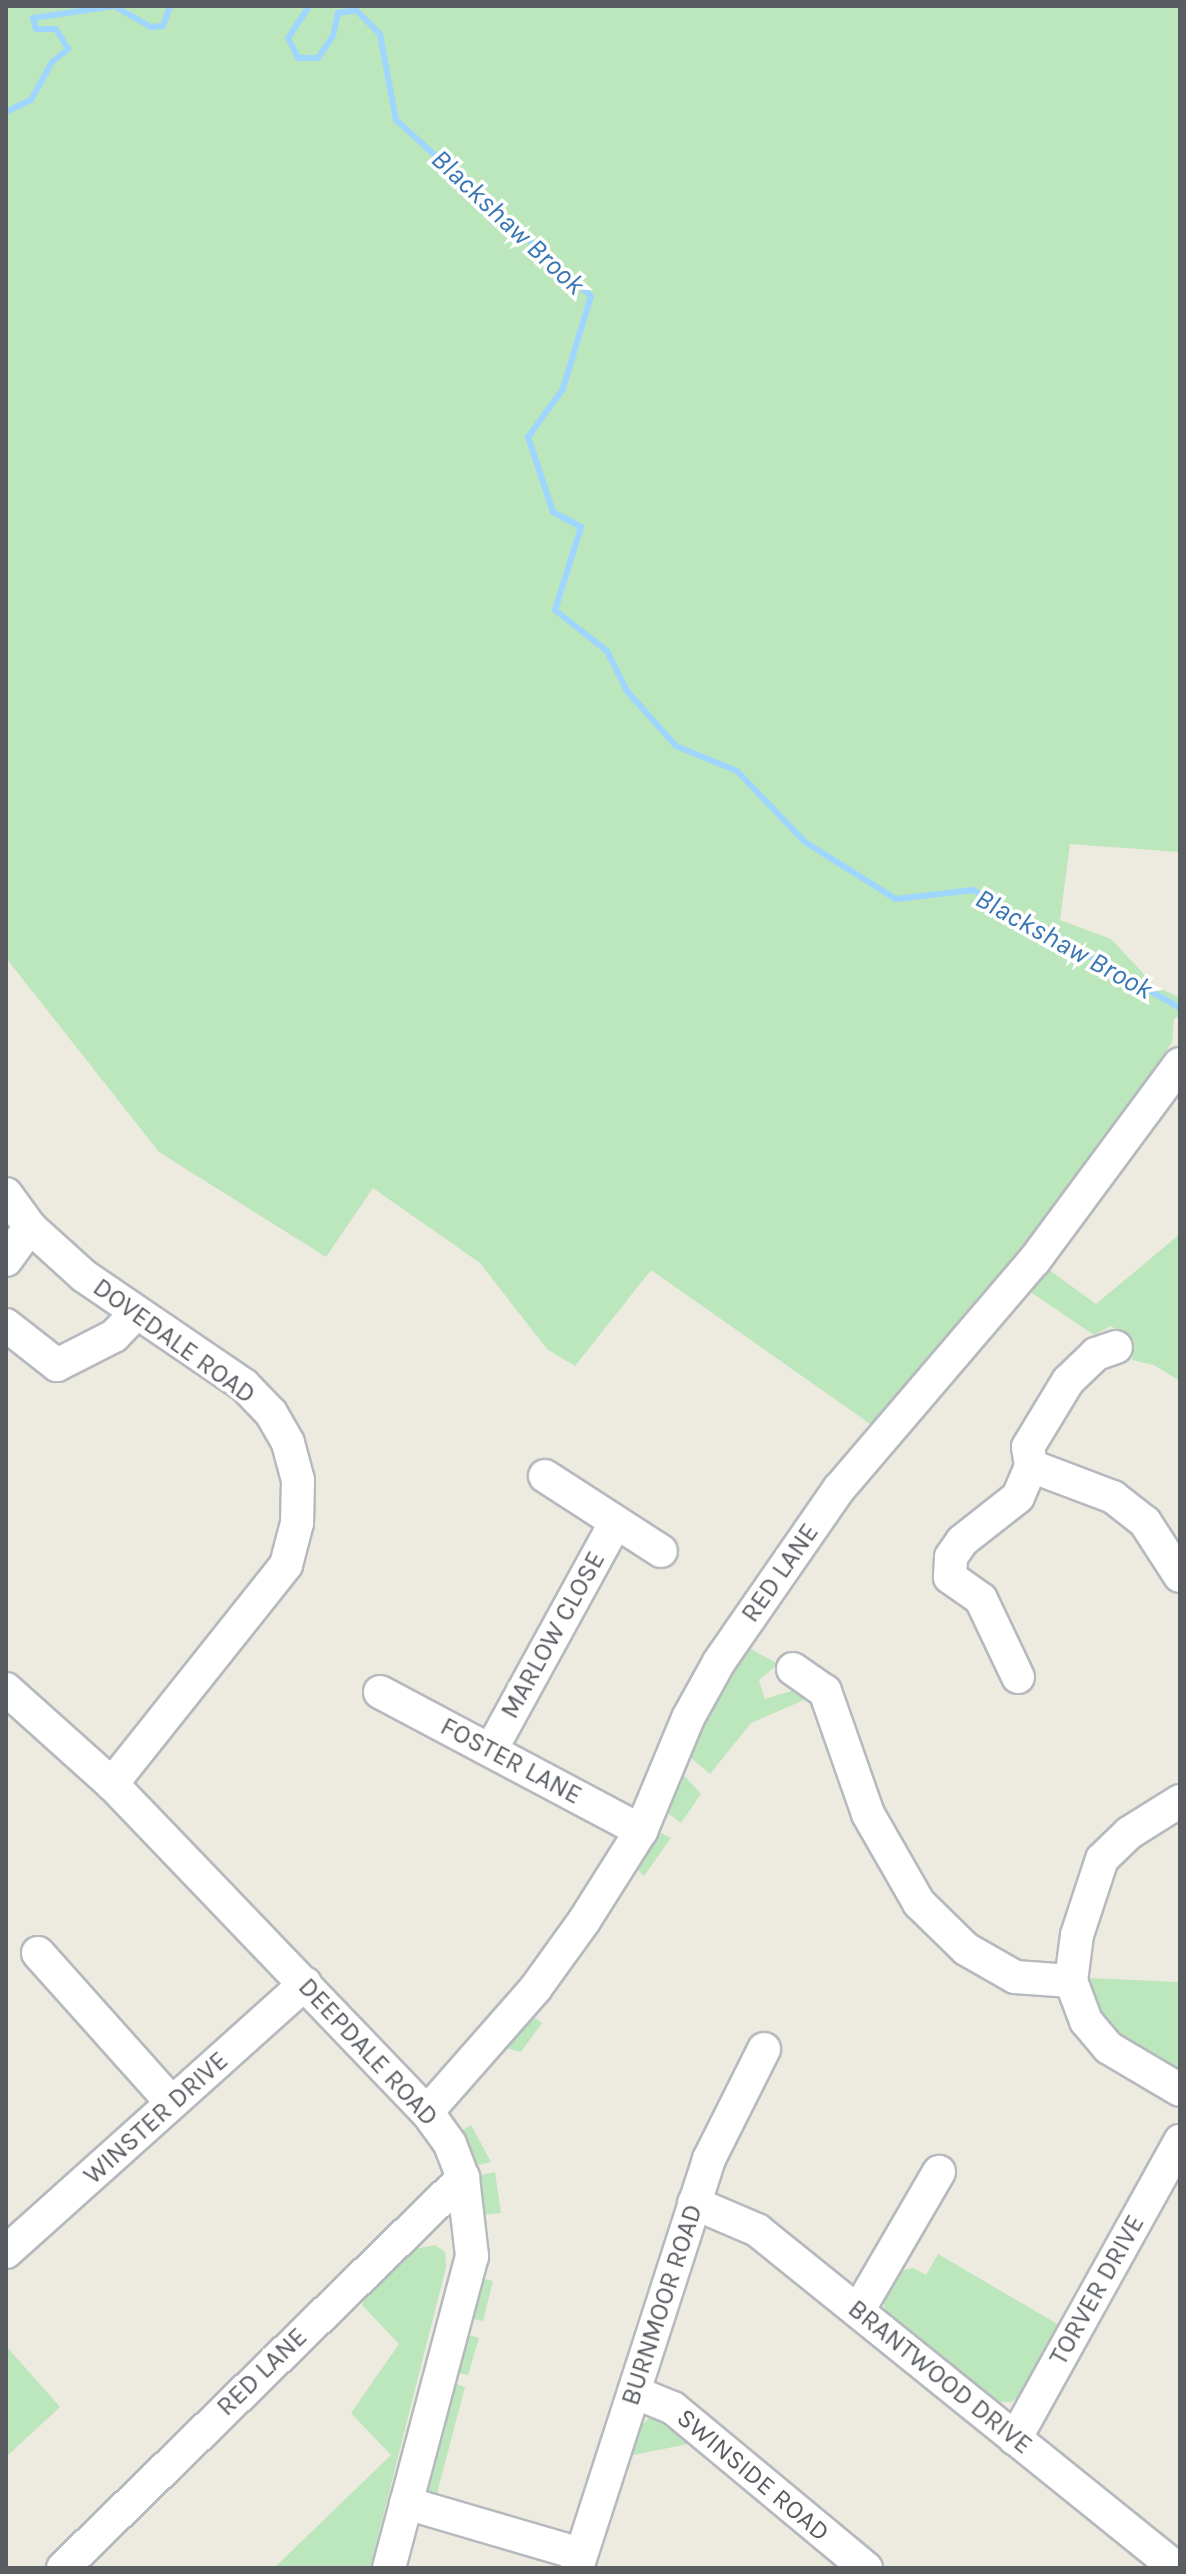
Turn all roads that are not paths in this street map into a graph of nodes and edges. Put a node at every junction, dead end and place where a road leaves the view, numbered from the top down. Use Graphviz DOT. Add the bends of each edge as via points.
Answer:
graph roads {
  1 [pos="1180,1064"];
  2 [pos="6,1194"];
  3 [pos="30,1227"];
  4 [pos="6,1260"];
  5 [pos="134,1315"];
  6 [pos="6,1325"];
  7 [pos="1116,1347"];
  8 [pos="1031,1466"];
  9 [pos="545,1476"];
  10 [pos="615,1523"];
  11 [pos="661,1551"];
  12 [pos="1180,1576"];
  13 [pos="793,1669"];
  14 [pos="1022,1682"];
  15 [pos="6,1689"];
  16 [pos="380,1692"];
  17 [pos="492,1748"];
  18 [pos="112,1784"];
  19 [pos="1180,1801"];
  20 [pos="641,1831"];
  21 [pos="38,1953"];
  22 [pos="1071,1981"];
  23 [pos="305,1984"];
  24 [pos="764,2049"];
  25 [pos="1180,2090"];
  26 [pos="172,2103"];
  27 [pos="427,2112"];
  28 [pos="1180,2141"];
  29 [pos="939,2172"];
  30 [pos="463,2178"];
  31 [pos="694,2203"];
  32 [pos="10,2242"];
  33 [pos="858,2311"];
  34 [pos="634,2392"];
  35 [pos="1015,2439"];
  36 [pos="406,2503"];
  37 [pos="1175,2560"];
  38 [pos="578,2561"];
  39 [pos="63,2568"];
  40 [pos="389,2568"];
  41 [pos="866,2568"];
  1 -- 20 [label="street, RED LANE" via="1042,1251 839,1489 756,1604 688,1718"];
  2 -- 3 [label="street, DOVEDALE ROAD"];
  3 -- 4 [label="street"];
  3 -- 5 [label="street, DOVEDALE ROAD"];
  5 -- 6 [label="street" via="114,1336 57,1365"];
  5 -- 18 [label="street, DOVEDALE ROAD" via="244,1385 271,1413 288,1443 298,1480 297,1523 286,1565"];
  7 -- 8 [label="street" via="1096,1354 1068,1381 1028,1447"];
  8 -- 12 [label="street" via="1113,1497 1145,1522"];
  8 -- 14 [label="street" via="1018,1497 962,1541 951,1557 950,1577 981,1599"];
  9 -- 10 [label="street"];
  10 -- 11 [label="street"];
  10 -- 17 [label="street, MARLOW CLOSE"];
  13 -- 22 [label="street" via="825,1691 868,1814 919,1903 966,1949 1015,1977"];
  15 -- 18 [label="street, DEEPDALE ROAD"];
  16 -- 17 [label="street, FOSTER LANE"];
  17 -- 20 [label="street, FOSTER LANE"];
  18 -- 23 [label="street, DEEPDALE ROAD"];
  19 -- 22 [label="street" via="1129,1833 1102,1859 1089,1888"];
  20 -- 27 [label="street, RED LANE" via="535,1989"];
  21 -- 26 [label="street"];
  22 -- 25 [label="street" via="1086,2021 1109,2048"];
  23 -- 26 [label="street, WINSTER DRIVE"];
  23 -- 27 [label="street, DEEPDALE ROAD"];
  24 -- 31 [label="street, BURNMOOR ROAD" via="718,2137"];
  26 -- 32 [label="street, WINSTER DRIVE"];
  27 -- 30 [label="street, DEEPDALE ROAD" via="450,2144"];
  28 -- 35 [label="street, TORVER DRIVE"];
  29 -- 33 [label="street" via="910,2251"];
  30 -- 36 [label="street, DEEPDALE ROAD" via="472,2256"];
  30 -- 39 [label="street, RED LANE"];
  31 -- 33 [label="street, BRANTWOOD DRIVE" via="757,2230"];
  31 -- 34 [label="street, BURNMOOR ROAD"];
  33 -- 35 [label="street, BRANTWOOD DRIVE"];
  34 -- 38 [label="street, BURNMOOR ROAD"];
  34 -- 41 [label="street, SWINSIDE ROAD" via="673,2408"];
  35 -- 37 [label="street, BRANTWOOD DRIVE"];
  36 -- 38 [label="street"];
  36 -- 40 [label="street, DEEPDALE ROAD"];
}
